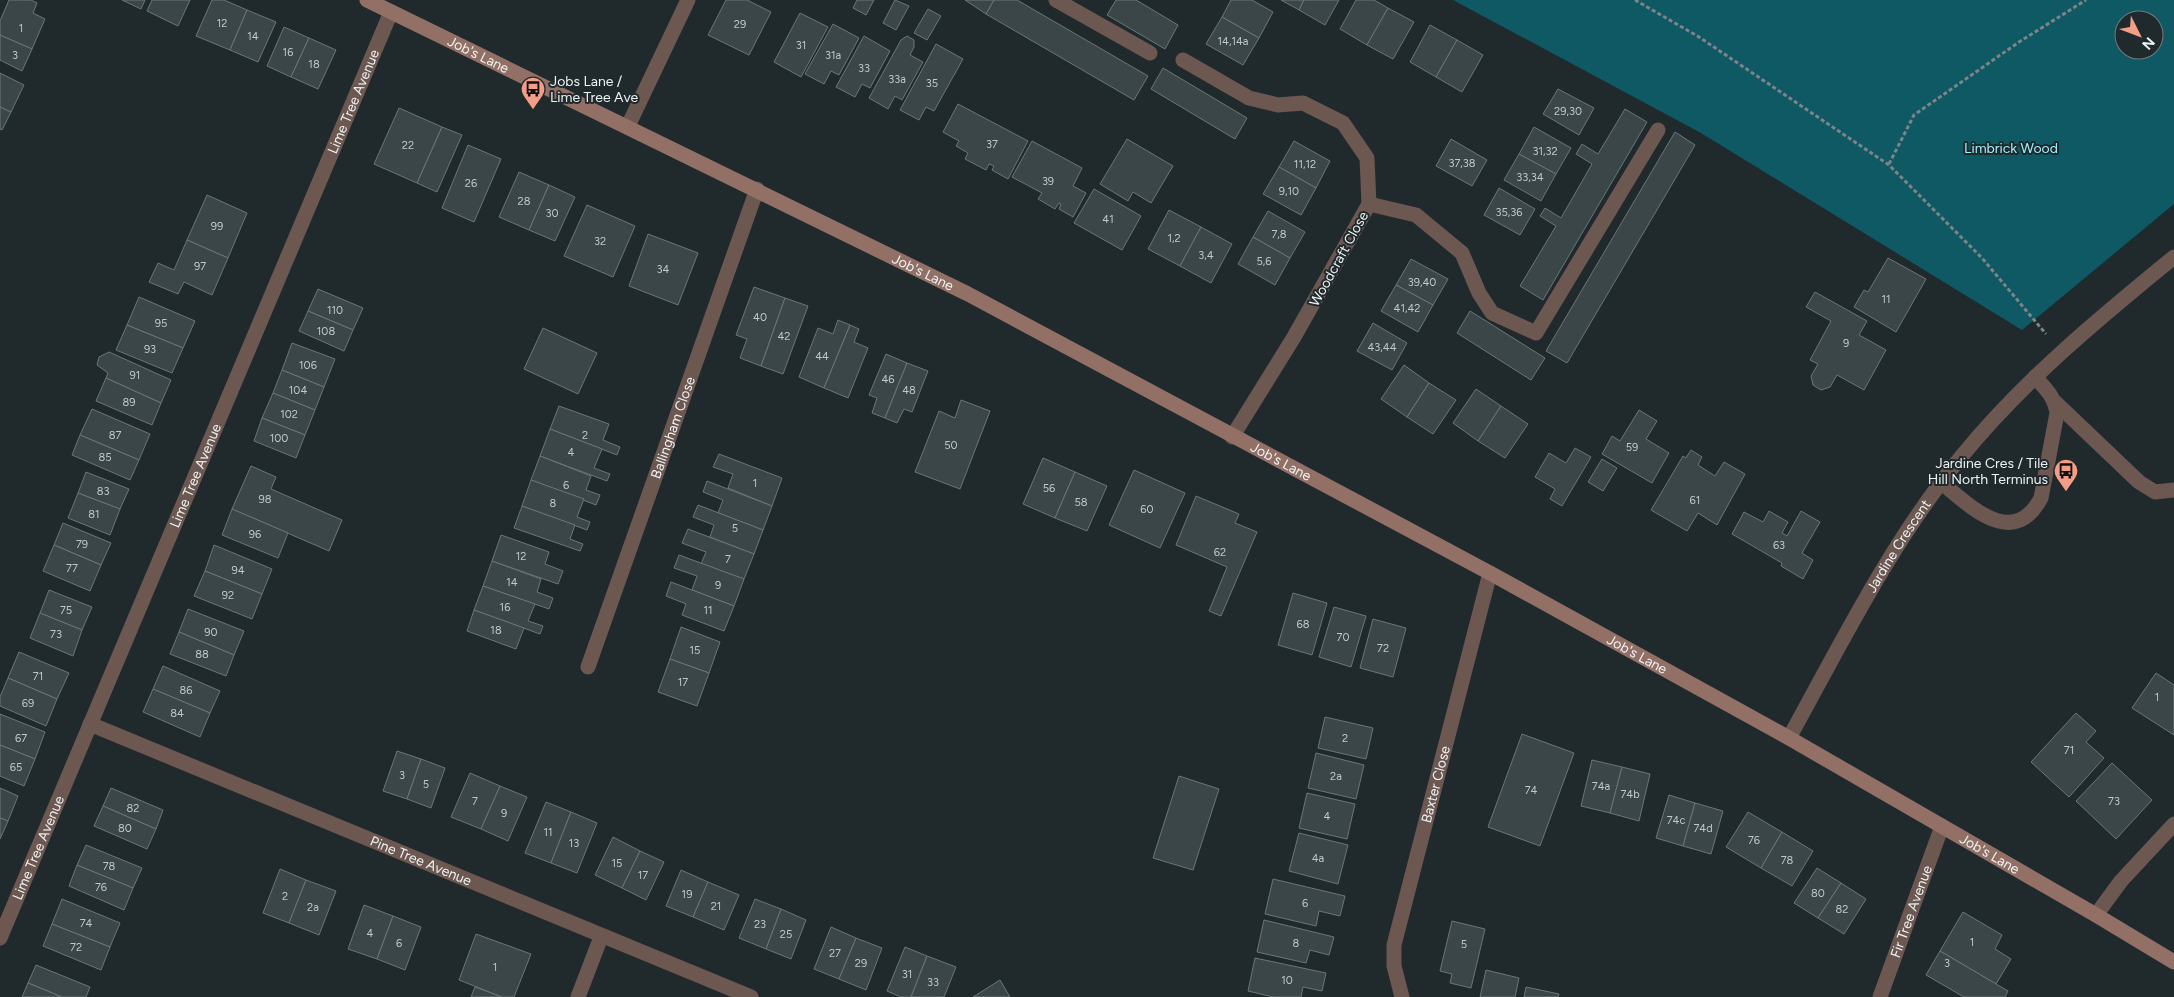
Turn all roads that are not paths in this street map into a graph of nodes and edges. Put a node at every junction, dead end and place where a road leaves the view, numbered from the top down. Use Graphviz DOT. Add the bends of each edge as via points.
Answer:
graph roads {
  1 [pos="367,0"];
  2 [pos="688,0"];
  3 [pos="1056,0"];
  4 [pos="392,12"];
  5 [pos="1150,53"];
  6 [pos="1183,60"];
  7 [pos="628,126"];
  8 [pos="1658,130"];
  9 [pos="757,190"];
  10 [pos="1369,204"];
  11 [pos="2174,258"];
  12 [pos="2035,377"];
  13 [pos="2055,402"];
  14 [pos="1232,437"];
  15 [pos="1942,483"];
  16 [pos="2174,490"];
  17 [pos="1490,573"];
  18 [pos="588,667"];
  19 [pos="90,724"];
  20 [pos="1789,738"];
  21 [pos="2174,824"];
  22 [pos="1942,826"];
  23 [pos="2096,915"];
  24 [pos="601,937"];
  25 [pos="0,938"];
  26 [pos="2174,962"];
  27 [pos="578,997"];
  28 [pos="751,997"];
  29 [pos="1402,997"];
  30 [pos="1880,997"];
  1 -- 4 [label="street, Job's Lane"];
  2 -- 7 [label="street"];
  3 -- 5 [label="street"];
  4 -- 7 [label="street, Job's Lane"];
  4 -- 19 [label="street, Lime Tree Avenue"];
  6 -- 10 [label="street, Woodcraft Close" via="1249,98 1278,105 1303,103 1343,123 1367,158"];
  7 -- 9 [label="street, Job's Lane"];
  8 -- 10 [label="street" via="1536,333 1492,313 1479,293 1462,253 1416,215"];
  9 -- 14 [label="street, Job's Lane" via="968,294"];
  9 -- 18 [label="street, Ballingham Close"];
  10 -- 14 [label="street, Woodcraft Close" via="1299,329"];
  11 -- 12 [label="street, Jardine Crescent"];
  12 -- 13 [label="street"];
  12 -- 15 [label="street, Jardine Crescent" via="1985,429"];
  13 -- 15 [label="street" via="2057,413 2041,498 2030,513 2004,522 1988,519"];
  13 -- 16 [label="street" via="2139,482 2155,492"];
  14 -- 17 [label="street, Job's Lane"];
  15 -- 20 [label="street, Jardine Crescent" via="1884,566"];
  17 -- 20 [label="street, Job's Lane"];
  17 -- 29 [label="street, Baxter Close" via="1394,945 1394,966"];
  19 -- 24 [label="street, Pine Tree Avenue"];
  19 -- 25 [label="street, Lime Tree Avenue"];
  20 -- 22 [label="street, Job's Lane"];
  21 -- 23 [label="street" via="2121,881"];
  22 -- 23 [label="street, Job's Lane"];
  22 -- 30 [label="street, Fir Tree Avenue"];
  23 -- 26 [label="street, Job's Lane"];
  24 -- 27 [label="street"];
  24 -- 28 [label="street, Pine Tree Avenue"];
}
